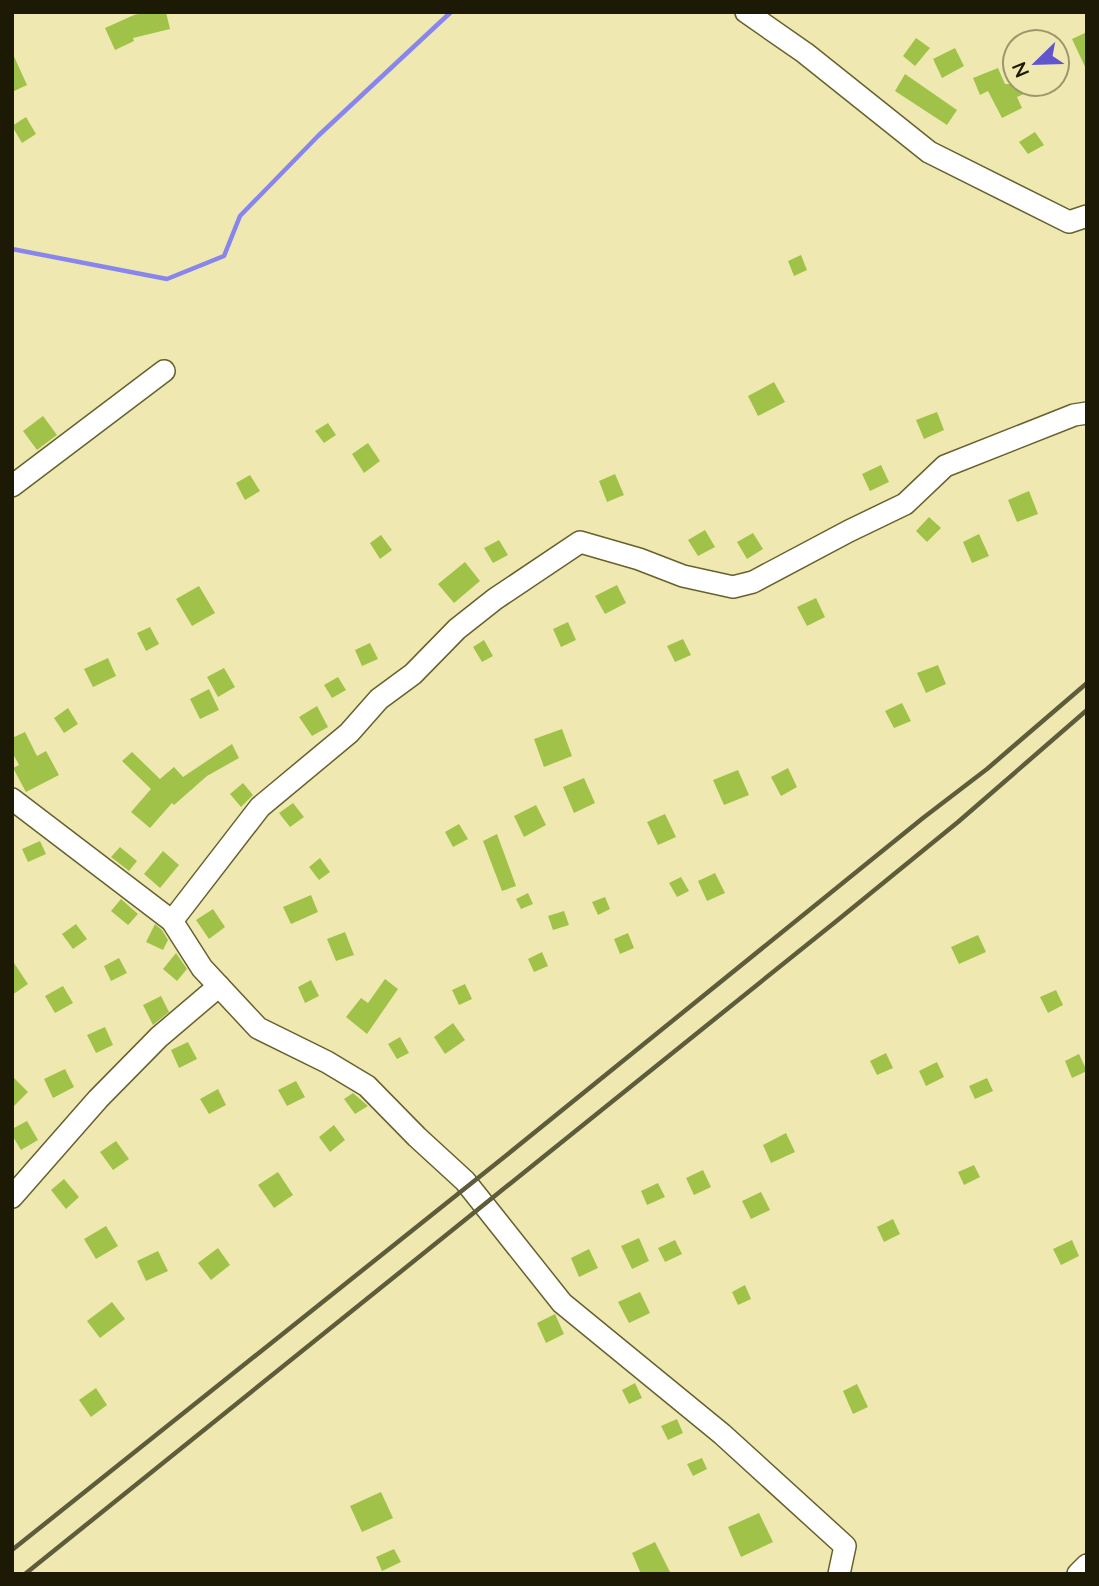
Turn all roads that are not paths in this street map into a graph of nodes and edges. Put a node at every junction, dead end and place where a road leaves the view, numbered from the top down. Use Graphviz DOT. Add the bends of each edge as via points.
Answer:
graph roads {
  1 [pos="747,12"];
  2 [pos="1087,216"];
  3 [pos="164,371"];
  4 [pos="1087,412"];
  5 [pos="12,486"];
  6 [pos="12,799"];
  7 [pos="172,921"];
  8 [pos="219,986"];
  9 [pos="12,1197"];
  10 [pos="1087,1565"];
  11 [pos="839,1574"];
  12 [pos="1079,1574"];
  1 -- 2 [label="street" via="929,152 1069,222"];
  3 -- 5 [label="street"];
  4 -- 7 [label="street" via="945,466 905,504 753,582 733,587 683,576 580,542 457,629 413,674 379,699 349,733 260,807"];
  6 -- 7 [label="street"];
  7 -- 8 [label="street"];
  8 -- 9 [label="street" via="159,1037 98,1099"];
  8 -- 11 [label="street" via="258,1028 367,1086 465,1181 562,1303 722,1434 845,1546"];
  10 -- 12 [label="street"];
}
